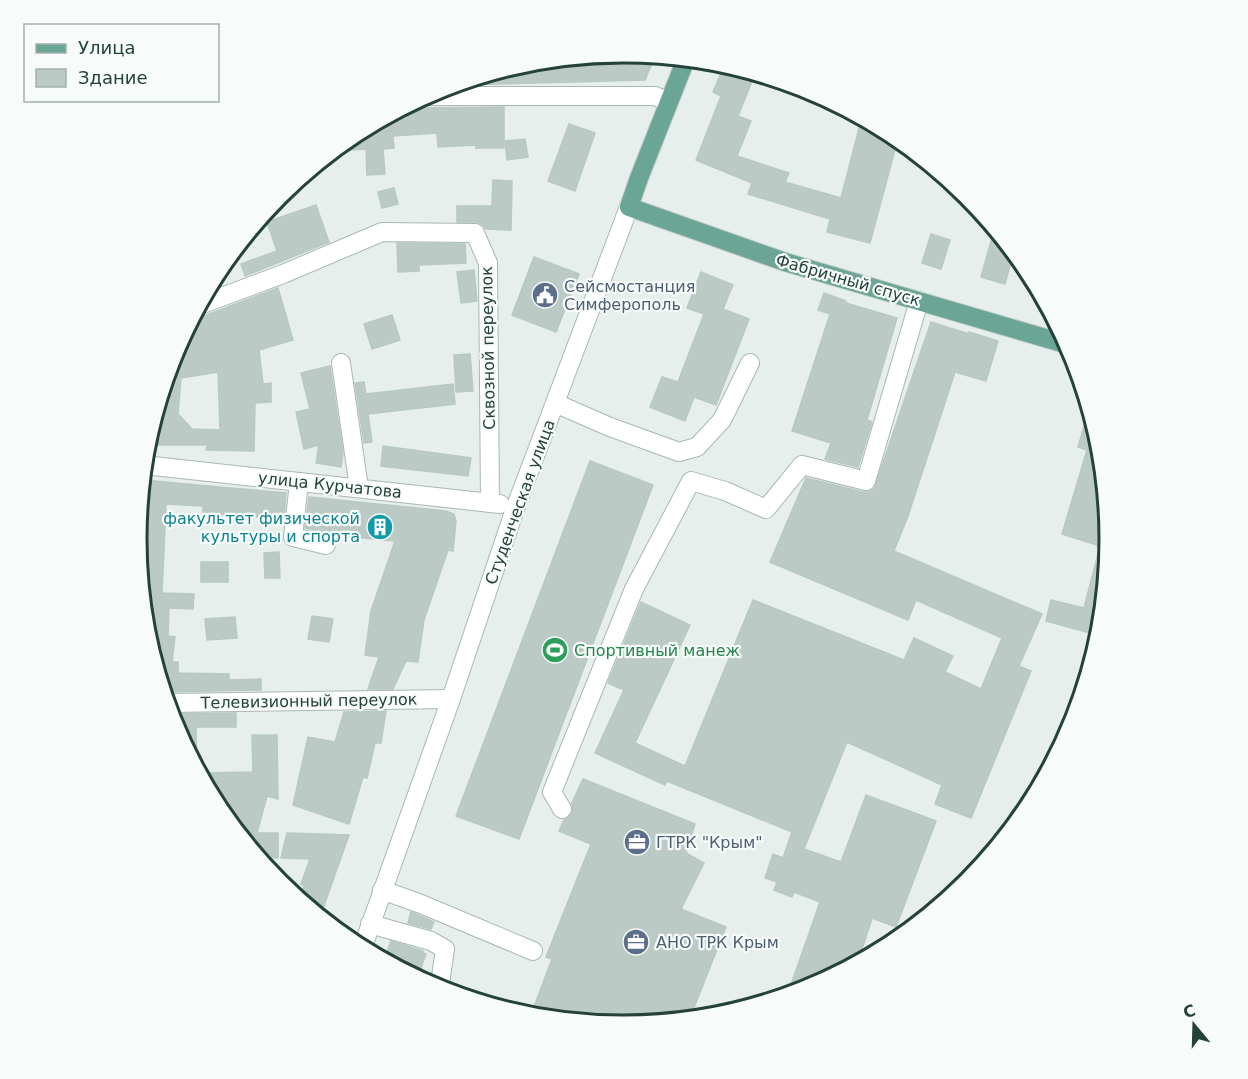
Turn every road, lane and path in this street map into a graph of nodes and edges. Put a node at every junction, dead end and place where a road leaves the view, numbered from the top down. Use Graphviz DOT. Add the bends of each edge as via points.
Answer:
graph roads {
  1 [pos="683,67"];
  2 [pos="450,96"];
  3 [pos="669,102"];
  4 [pos="629,207"];
  5 [pos="211,301"];
  6 [pos="920,301"];
  7 [pos="1057,341"];
  8 [pos="341,363"];
  9 [pos="750,363"];
  10 [pos="555,403"];
  11 [pos="680,452"];
  12 [pos="154,466"];
  13 [pos="691,481"];
  14 [pos="299,482"];
  15 [pos="358,488"];
  16 [pos="490,504"];
  17 [pos="516,506"];
  18 [pos="326,544"];
  19 [pos="451,699"];
  20 [pos="177,703"];
  21 [pos="562,809"];
  22 [pos="382,890"];
  23 [pos="370,924"];
  24 [pos="365,940"];
  25 [pos="533,951"];
  26 [pos="441,979"];
  1 -- 3 [label="main road, Студенческая улица"];
  2 -- 3 [label="street" via="655,96"];
  3 -- 4 [label="main road, Студенческая улица"];
  4 -- 6 [label="main road, Фабричный спуск" via="784,262"];
  4 -- 10 [label="street, Студенческая улица"];
  5 -- 16 [label="street, Сквозной переулок" via="382,232 475,233 488,263"];
  6 -- 7 [label="main road, Фабричный спуск"];
  6 -- 13 [label="street" via="866,481 802,465 766,509"];
  8 -- 15 [label="street"];
  9 -- 11 [label="street" via="722,420 697,447"];
  10 -- 11 [label="street"];
  10 -- 17 [label="street, Студенческая улица"];
  11 -- 13 [label="street"];
  12 -- 14 [label="street, улица Курчатова"];
  13 -- 21 [label="street" via="634,589 552,792"];
  14 -- 15 [label="street, улица Курчатова"];
  14 -- 18 [label="street" via="292,537"];
  15 -- 16 [label="street, улица Курчатова"];
  16 -- 17 [label="street, улица Курчатова"];
  17 -- 19 [label="street, Студенческая улица"];
  19 -- 20 [label="street, Телевизионный переулок"];
  19 -- 22 [label="street, Студенческая улица"];
  22 -- 23 [label="street, Студенческая улица"];
  22 -- 25 [label="street"];
  23 -- 24 [label="street, Студенческая улица"];
  23 -- 26 [label="street" via="431,941 445,949"];
}
